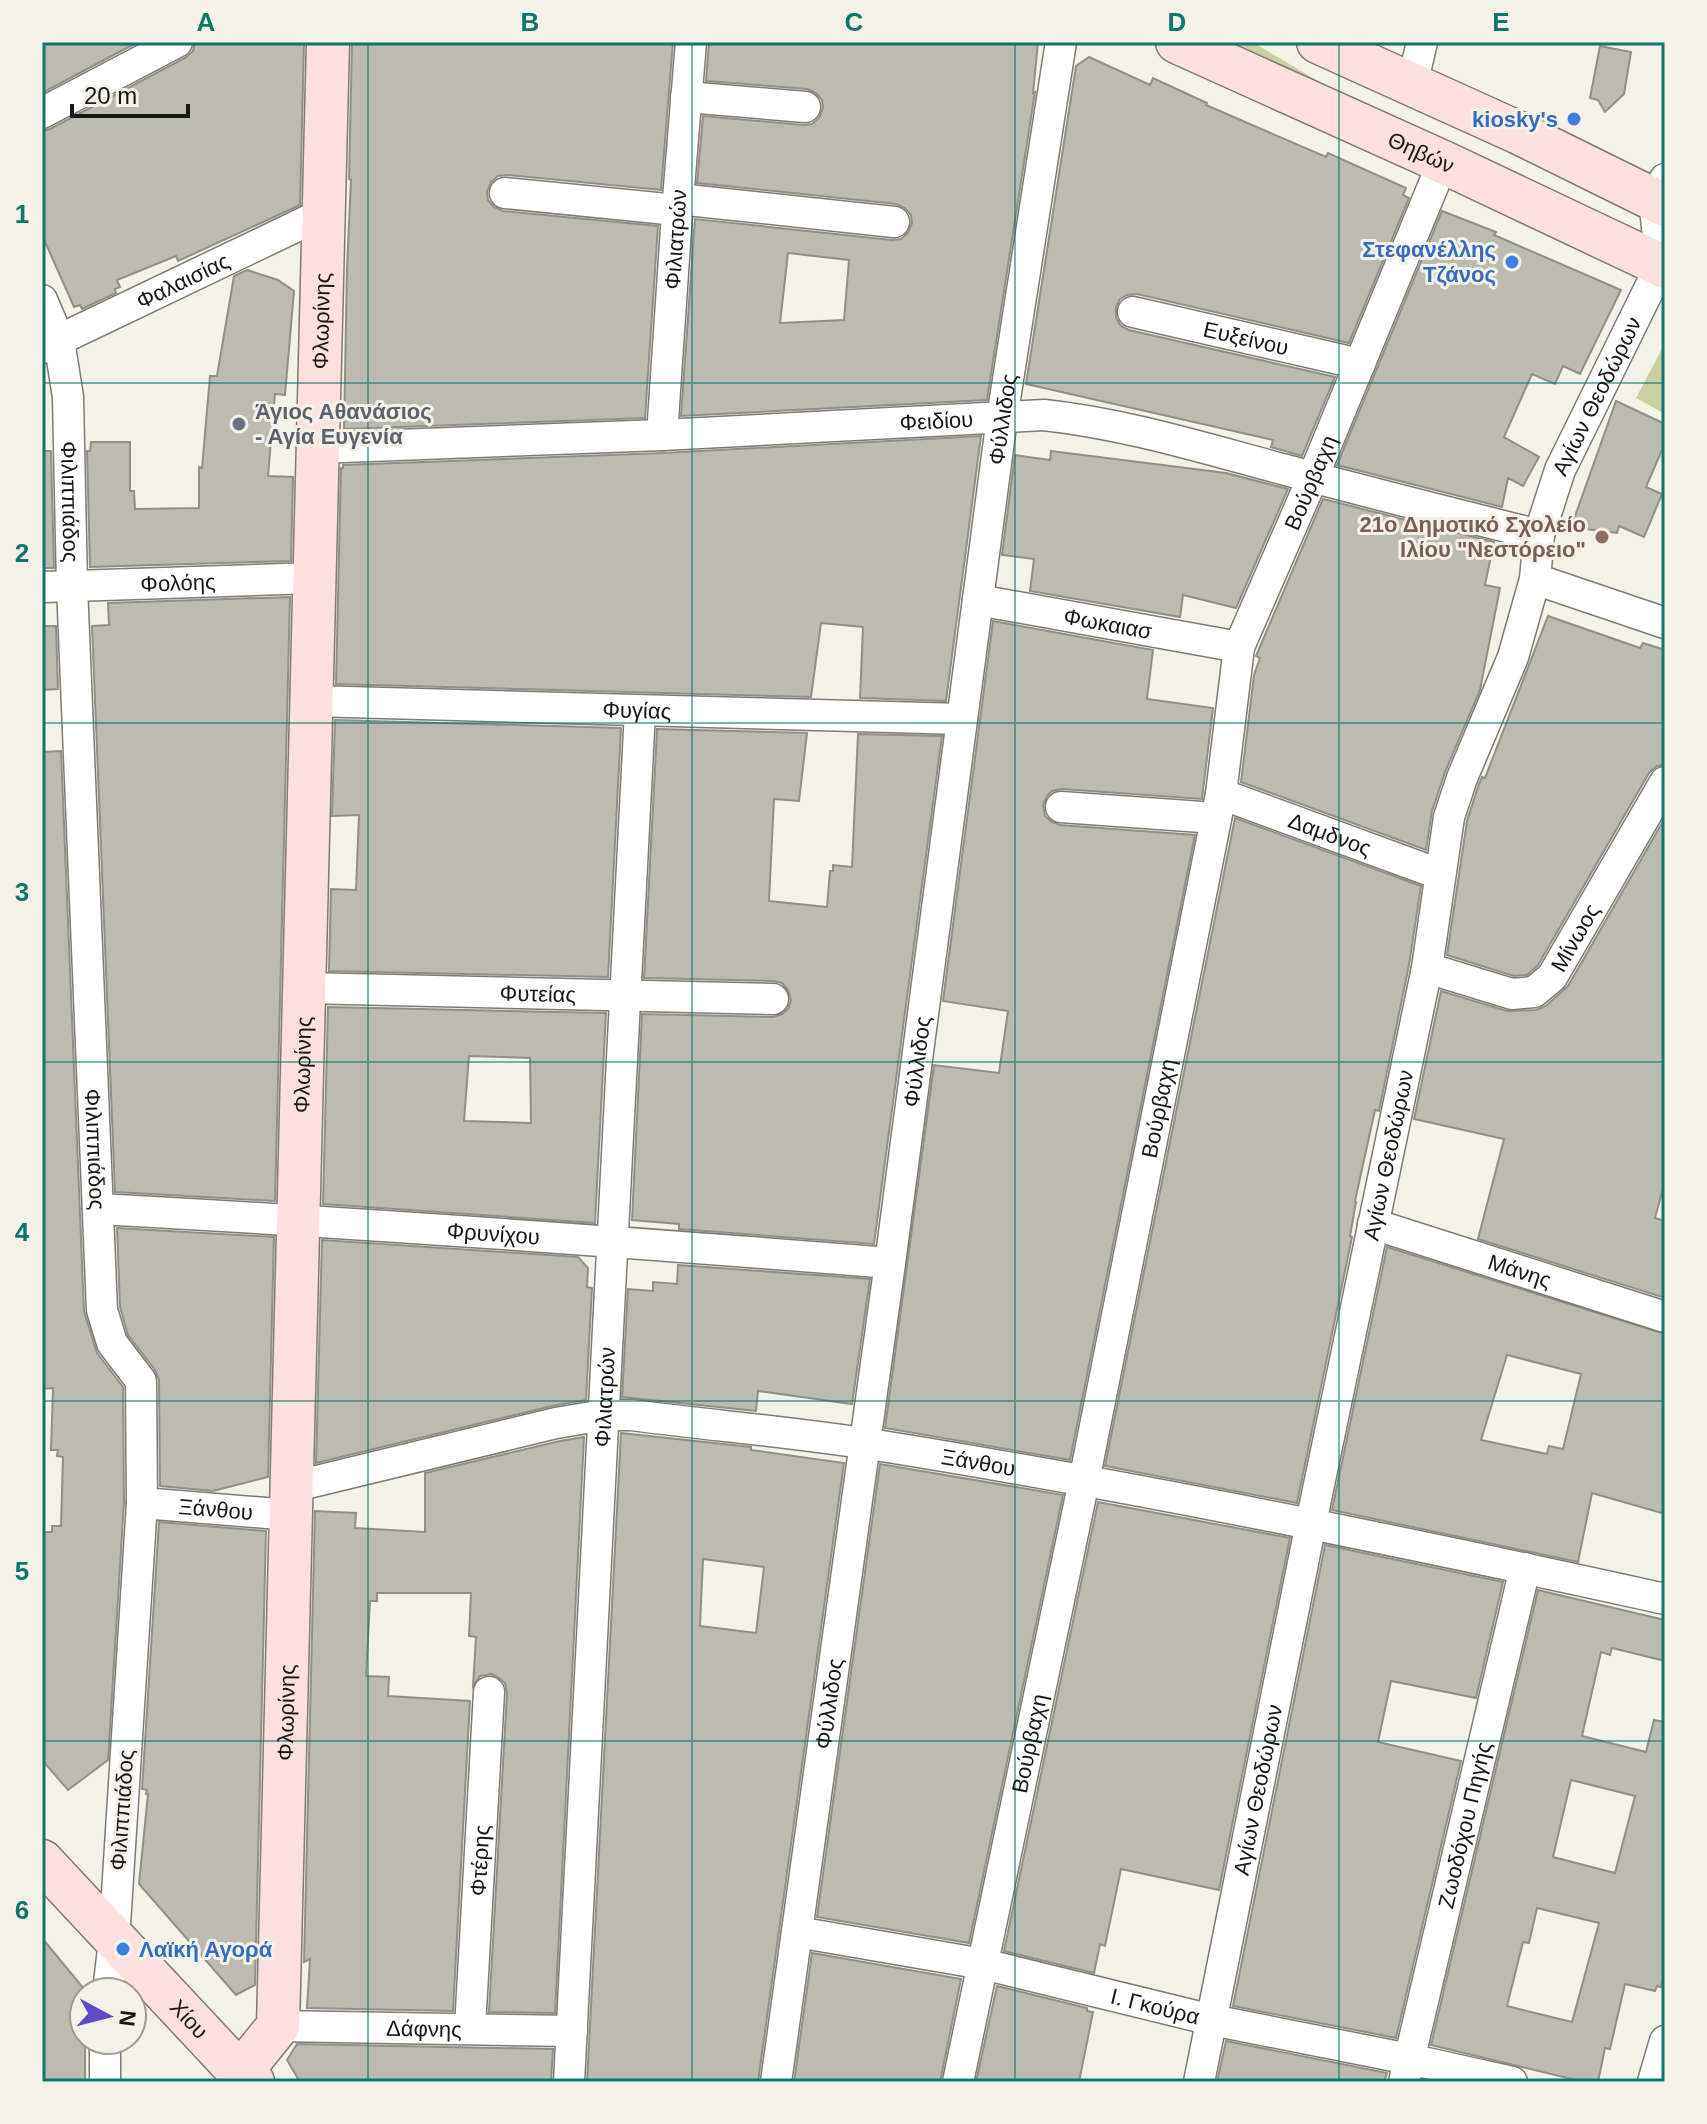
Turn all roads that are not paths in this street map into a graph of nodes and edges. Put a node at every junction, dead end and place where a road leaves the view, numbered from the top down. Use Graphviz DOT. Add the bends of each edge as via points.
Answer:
graph roads {
  1 [pos="177,42"];
  2 [pos="328,42"];
  3 [pos="691,42"];
  4 [pos="1061,42"];
  5 [pos="1177,42"];
  6 [pos="1318,42"];
  7 [pos="1422,42"];
  8 [pos="1412,85"];
  9 [pos="686,97"];
  10 [pos="805,107"];
  11 [pos="42,113"];
  12 [pos="1443,162"];
  13 [pos="505,193"];
  14 [pos="1661,194"];
  15 [pos="677,204"];
  16 [pos="324,213"];
  17 [pos="894,222"];
  18 [pos="1664,264"];
  19 [pos="42,300"];
  20 [pos="1133,312"];
  21 [pos="51,344"];
  22 [pos="1360,364"];
  23 [pos="1002,418"];
  24 [pos="662,435"];
  25 [pos="317,448"];
  26 [pos="1313,477"];
  27 [pos="1539,535"];
  28 [pos="314,578"];
  29 [pos="1535,579"];
  30 [pos="72,586"];
  31 [pos="42,587"];
  32 [pos="978,600"];
  33 [pos="1665,623"];
  34 [pos="1239,647"];
  35 [pos="311,701"];
  36 [pos="640,711"];
  37 [pos="962,719"];
  38 [pos="1665,782"];
  39 [pos="1218,806"];
  40 [pos="1061,807"];
  41 [pos="1439,874"];
  42 [pos="1427,968"];
  43 [pos="304,988"];
  44 [pos="625,996"];
  45 [pos="773,999"];
  46 [pos="98,1209"];
  47 [pos="298,1219"];
  48 [pos="1373,1224"];
  49 [pos="613,1241"];
  50 [pos="890,1263"];
  51 [pos="1665,1317"];
  52 [pos="604,1415"];
  53 [pos="864,1444"];
  54 [pos="1084,1481"];
  55 [pos="291,1501"];
  56 [pos="142,1503"];
  57 [pos="1311,1523"];
  58 [pos="1525,1568"];
  59 [pos="1665,1599"];
  60 [pos="489,1692"];
  61 [pos="42,1861"];
  62 [pos="797,1932"];
  63 [pos="114,1940"];
  64 [pos="983,1964"];
  65 [pos="110,1976"];
  66 [pos="1212,2020"];
  67 [pos="278,2026"];
  68 [pos="470,2028"];
  69 [pos="572,2031"];
  70 [pos="1665,2041"];
  71 [pos="105,2056"];
  72 [pos="1407,2070"];
  73 [pos="245,2079"];
  74 [pos="105,2082"];
  75 [pos="569,2082"];
  76 [pos="776,2082"];
  77 [pos="958,2082"];
  78 [pos="1199,2082"];
  79 [pos="1512,2082"];
  80 [pos="1653,2082"];
  1 -- 11 [label="street"];
  2 -- 16 [label="street, Φλωρίνης"];
  3 -- 9 [label="street, Φιλιατρών"];
  4 -- 23 [label="street, Φύλλιδος"];
  5 -- 12 [label="street, Θηβών"];
  6 -- 8 [label="street"];
  7 -- 8 [label="street"];
  8 -- 14 [label="street"];
  9 -- 10 [label="street"];
  9 -- 15 [label="street, Φιλιατρών"];
  12 -- 18 [label="street, Θηβών"];
  12 -- 22 [label="street, Βούρβαχη"];
  13 -- 15 [label="street"];
  14 -- 18 [label="street"];
  15 -- 17 [label="street"];
  15 -- 24 [label="street, Φιλιατρών"];
  16 -- 21 [label="street, Φαλαισίας"];
  16 -- 25 [label="street, Φλωρίνης"];
  18 -- 27 [label="street, Αγίων Θεοδώρων" via="1560,470"];
  19 -- 21 [label="street, Φιλιππιάδος"];
  20 -- 22 [label="street, Ευξείνου"];
  21 -- 30 [label="street, Φιλιππιάδος" via="68,397"];
  22 -- 26 [label="street, Βούρβαχη"];
  23 -- 24 [label="street, Φειδίου"];
  23 -- 26 [label="street, Φειδίου" via="1088,420"];
  23 -- 32 [label="street, Φύλλιδος"];
  24 -- 25 [label="street, Φειδίου"];
  25 -- 28 [label="street, Φλωρίνης"];
  26 -- 27 [label="street, Φειδίου"];
  26 -- 34 [label="street, Βούρβαχη"];
  27 -- 29 [label="street, Αγίων Θεοδώρων"];
  28 -- 30 [label="street, Φολόης"];
  28 -- 35 [label="street, Φλωρίνης"];
  29 -- 33 [label="street"];
  29 -- 41 [label="street, Αγίων Θεοδώρων" via="1513,657 1449,817"];
  30 -- 31 [label="street, Φολόης"];
  30 -- 46 [label="street, Φιλιππιάδος"];
  32 -- 34 [label="street, Φωκαιασ"];
  32 -- 37 [label="street, Φύλλιδος"];
  34 -- 39 [label="street, Βούρβαχη"];
  35 -- 36 [label="street, Φυγίας"];
  35 -- 43 [label="street, Φλωρίνης"];
  36 -- 37 [label="street, Φυγίας"];
  36 -- 44 [label="street, Φιλιατρών"];
  37 -- 50 [label="street, Φύλλιδος"];
  38 -- 42 [label="street, Μίνωος" via="1552,977 1534,992 1512,994"];
  39 -- 40 [label="street, Δαμδνος"];
  39 -- 41 [label="street, Δαμδνος"];
  39 -- 54 [label="street, Βούρβαχη"];
  41 -- 42 [label="street, Αγίων Θεοδώρων"];
  42 -- 48 [label="street, Αγίων Θεοδώρων"];
  43 -- 44 [label="street, Φυτείας"];
  43 -- 47 [label="street, Φλωρίνης"];
  44 -- 45 [label="street, Φυτείας"];
  44 -- 49 [label="street, Φιλιατρών"];
  46 -- 47 [label="street, Φρυνίχου"];
  46 -- 56 [label="street, Φιλιππιάδος" via="102,1310 112,1343 141,1381"];
  47 -- 49 [label="street, Φρυνίχου"];
  47 -- 55 [label="street, Φλωρίνης"];
  48 -- 51 [label="street, Μάνης"];
  48 -- 57 [label="street, Αγίων Θεοδώρων"];
  49 -- 50 [label="street, Φρυνίχου"];
  49 -- 52 [label="street, Φιλιατρών"];
  50 -- 53 [label="street, Φύλλιδος"];
  52 -- 53 [label="street, Ξάνθου"];
  52 -- 55 [label="street, Ξάνθου" via="556,1423"];
  52 -- 69 [label="street, Φιλιατρών"];
  53 -- 54 [label="street, Ξάνθου"];
  53 -- 62 [label="street, Φύλλιδος"];
  54 -- 57 [label="street, Ξάνθου"];
  54 -- 64 [label="street, Βούρβαχη"];
  55 -- 56 [label="street, Ξάνθου"];
  55 -- 67 [label="street, Φλωρίνης"];
  56 -- 63 [label="street, Φιλιππιάδος"];
  57 -- 58 [label="street, Ξάνθου"];
  57 -- 66 [label="street, Αγίων Θεοδώρων"];
  58 -- 59 [label="street, Ξάνθου"];
  58 -- 72 [label="street, Ζωοδόχου Πηγής"];
  60 -- 68 [label="street, Φτέρης"];
  61 -- 63 [label="street, Χίου"];
  62 -- 64 [label="street, Ι. Γκούρα"];
  62 -- 76 [label="street, Φύλλιδος"];
  63 -- 65 [label="street, Φιλιππιάδος"];
  63 -- 73 [label="street, Χίου"];
  64 -- 66 [label="street, Ι. Γκούρα"];
  64 -- 77 [label="street, Βούρβαχη"];
  66 -- 72 [label="street, Ι. Γκούρα"];
  66 -- 78 [label="street, Αγίων Θεοδώρων"];
  67 -- 68 [label="street, Δάφνης"];
  67 -- 73 [label="street"];
  68 -- 69 [label="street, Δάφνης"];
  69 -- 75 [label="street, Φιλιατρών"];
  70 -- 80 [label="street"];
  71 -- 74 [label="street"];
  72 -- 79 [label="street, Ι. Γκούρα"];
}
